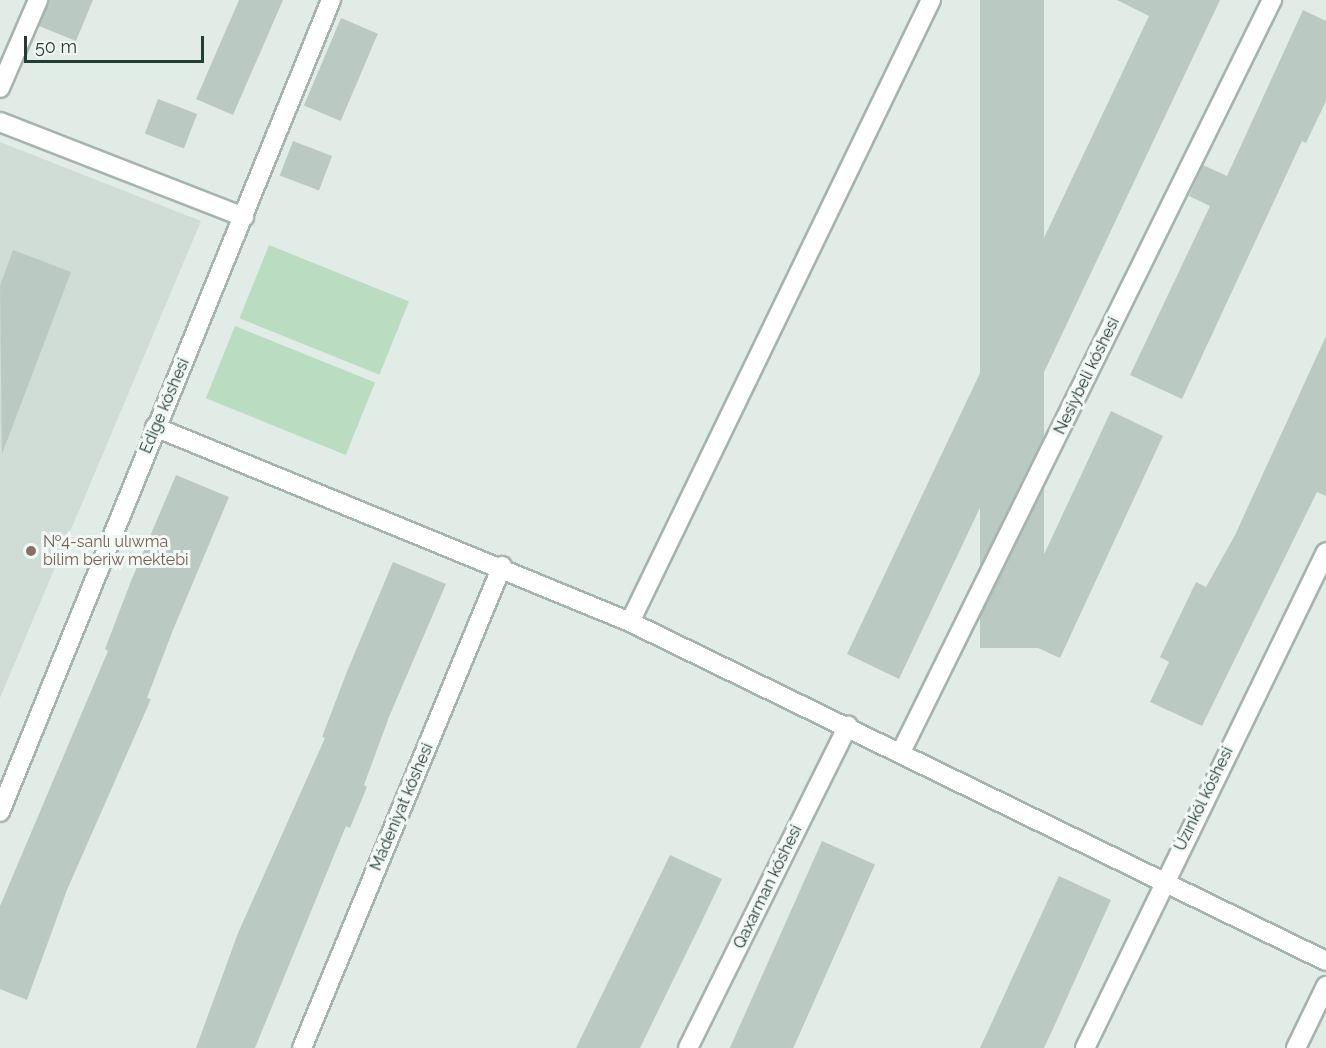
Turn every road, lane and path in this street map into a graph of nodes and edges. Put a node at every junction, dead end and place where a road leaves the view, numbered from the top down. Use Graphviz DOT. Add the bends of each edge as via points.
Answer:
graph roads {
  1 [pos="38,0"];
  2 [pos="331,0"];
  3 [pos="931,0"];
  4 [pos="1272,0"];
  5 [pos="0,88"];
  6 [pos="0,122"];
  7 [pos="244,217"];
  8 [pos="155,427"];
  9 [pos="1326,552"];
  10 [pos="502,566"];
  11 [pos="630,622"];
  12 [pos="848,726"];
  13 [pos="901,752"];
  14 [pos="0,812"];
  15 [pos="1163,881"];
  16 [pos="1326,961"];
  17 [pos="1326,986"];
  18 [pos="302,1048"];
  19 [pos="688,1048"];
  20 [pos="1085,1048"];
  21 [pos="1296,1048"];
  1 -- 5 [label="street"];
  2 -- 7 [label="street, Edige kóshesi"];
  3 -- 11 [label="street"];
  4 -- 13 [label="street, Nesiybeli kóshesi"];
  6 -- 7 [label="street"];
  7 -- 8 [label="street, Edige kóshesi"];
  8 -- 10 [label="street"];
  8 -- 14 [label="street, Edige kóshesi"];
  9 -- 15 [label="street, Uzınkól kóshesi"];
  10 -- 11 [label="street"];
  10 -- 18 [label="street, Mádeniyat kóshesi"];
  11 -- 12 [label="street"];
  12 -- 13 [label="street"];
  12 -- 19 [label="street, Qaxarman kóshesi"];
  13 -- 15 [label="street"];
  15 -- 16 [label="street"];
  15 -- 20 [label="street, Uzınkól kóshesi"];
  17 -- 21 [label="street"];
}
